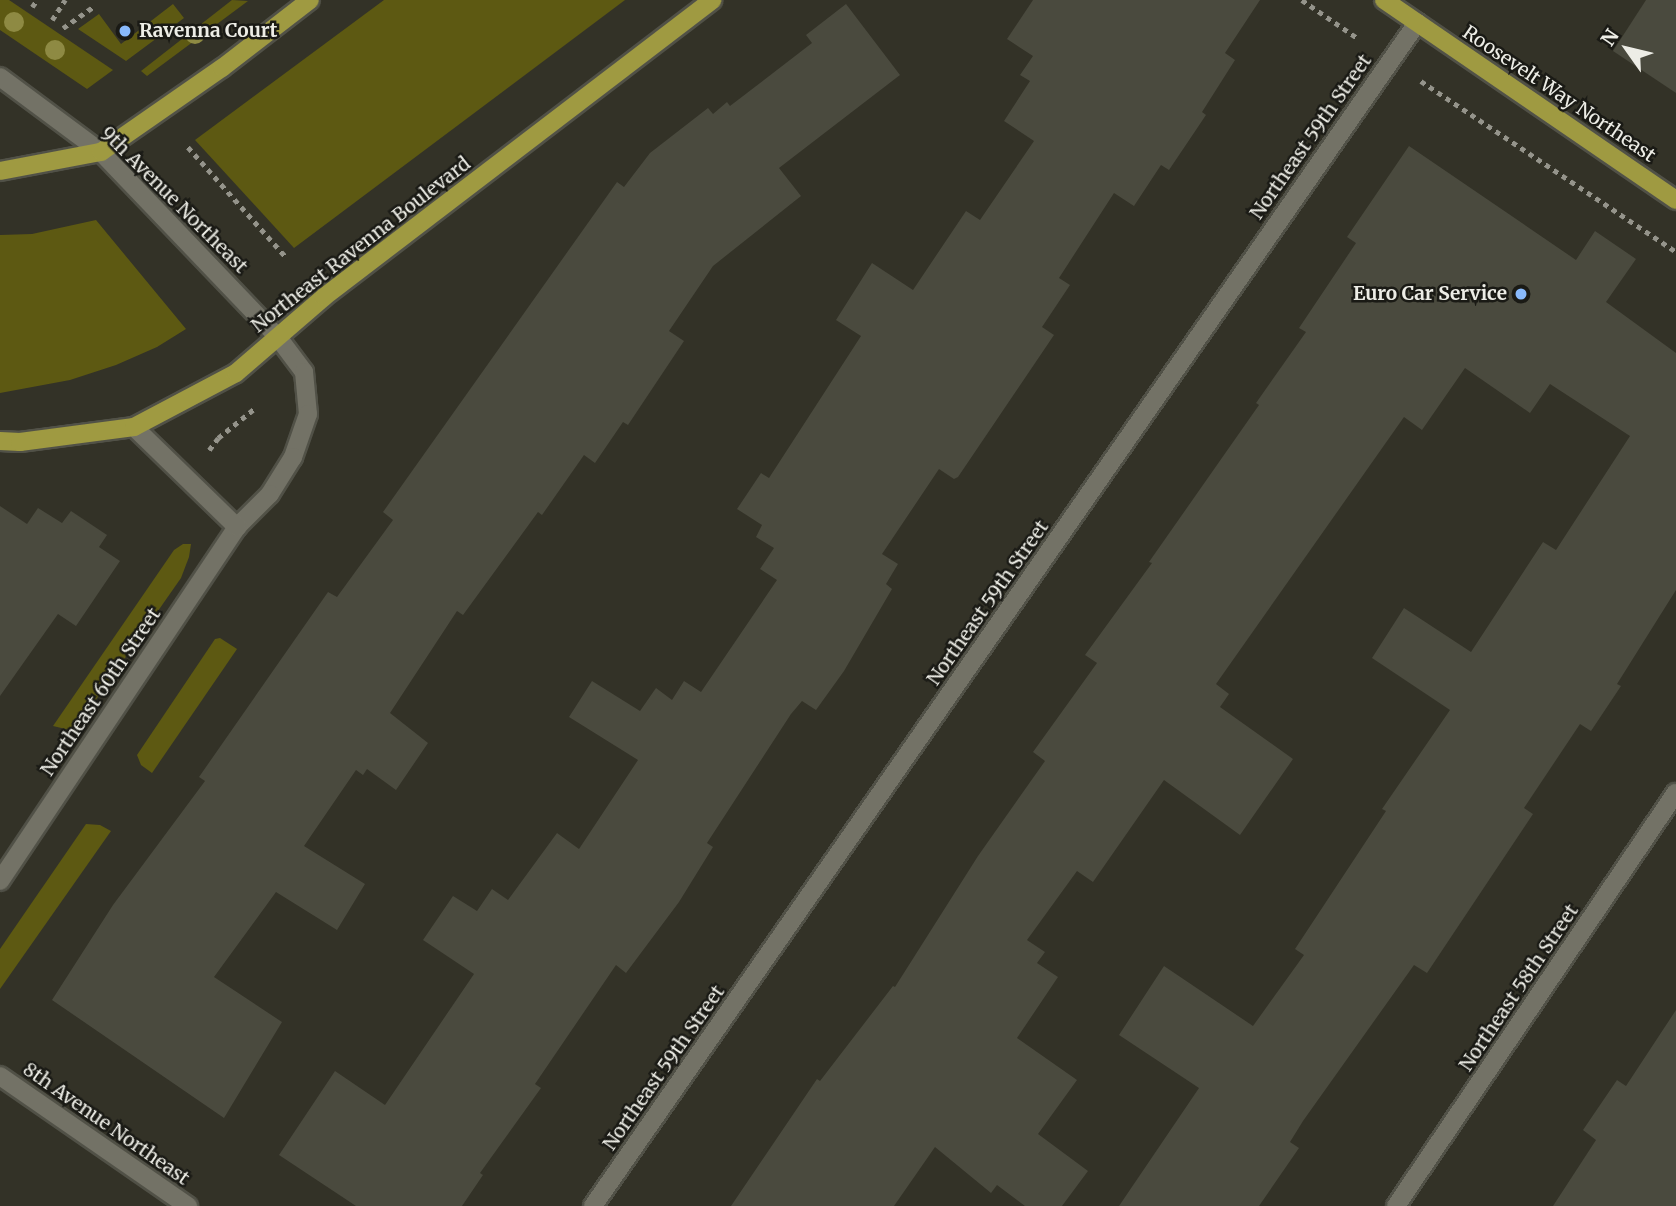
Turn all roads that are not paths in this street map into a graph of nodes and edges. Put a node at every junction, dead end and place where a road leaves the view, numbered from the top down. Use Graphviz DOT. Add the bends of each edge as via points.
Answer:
graph roads {
  1 [pos="310,0"];
  2 [pos="712,0"];
  3 [pos="1384,0"];
  4 [pos="1417,23"];
  5 [pos="0,77"];
  6 [pos="101,152"];
  7 [pos="0,171"];
  8 [pos="1676,200"];
  9 [pos="277,336"];
  10 [pos="134,427"];
  11 [pos="0,441"];
  12 [pos="237,527"];
  13 [pos="1676,793"];
  14 [pos="0,881"];
  15 [pos="0,1076"];
  16 [pos="188,1206"];
  17 [pos="593,1206"];
  18 [pos="1396,1206"];
  1 -- 6 [label="main road"];
  2 -- 9 [label="main road, Northeast Ravenna Boulevard"];
  3 -- 4 [label="main road, Roosevelt Way Northeast"];
  4 -- 8 [label="main road, Roosevelt Way Northeast"];
  4 -- 17 [label="street, Northeast 59th Street"];
  5 -- 6 [label="street, 9th Avenue Northeast"];
  6 -- 7 [label="main road"];
  6 -- 9 [label="street, 9th Avenue Northeast"];
  9 -- 10 [label="main road, Northeast Ravenna Boulevard" via="236,373"];
  9 -- 12 [label="street, Northeast 60th Street" via="304,372 308,414 293,457 270,494"];
  10 -- 11 [label="main road, Northeast Ravenna Boulevard"];
  10 -- 12 [label="street"];
  12 -- 14 [label="street, Northeast 60th Street"];
  13 -- 18 [label="street, Northeast 58th Street"];
  15 -- 16 [label="street, 8th Avenue Northeast"];
}
